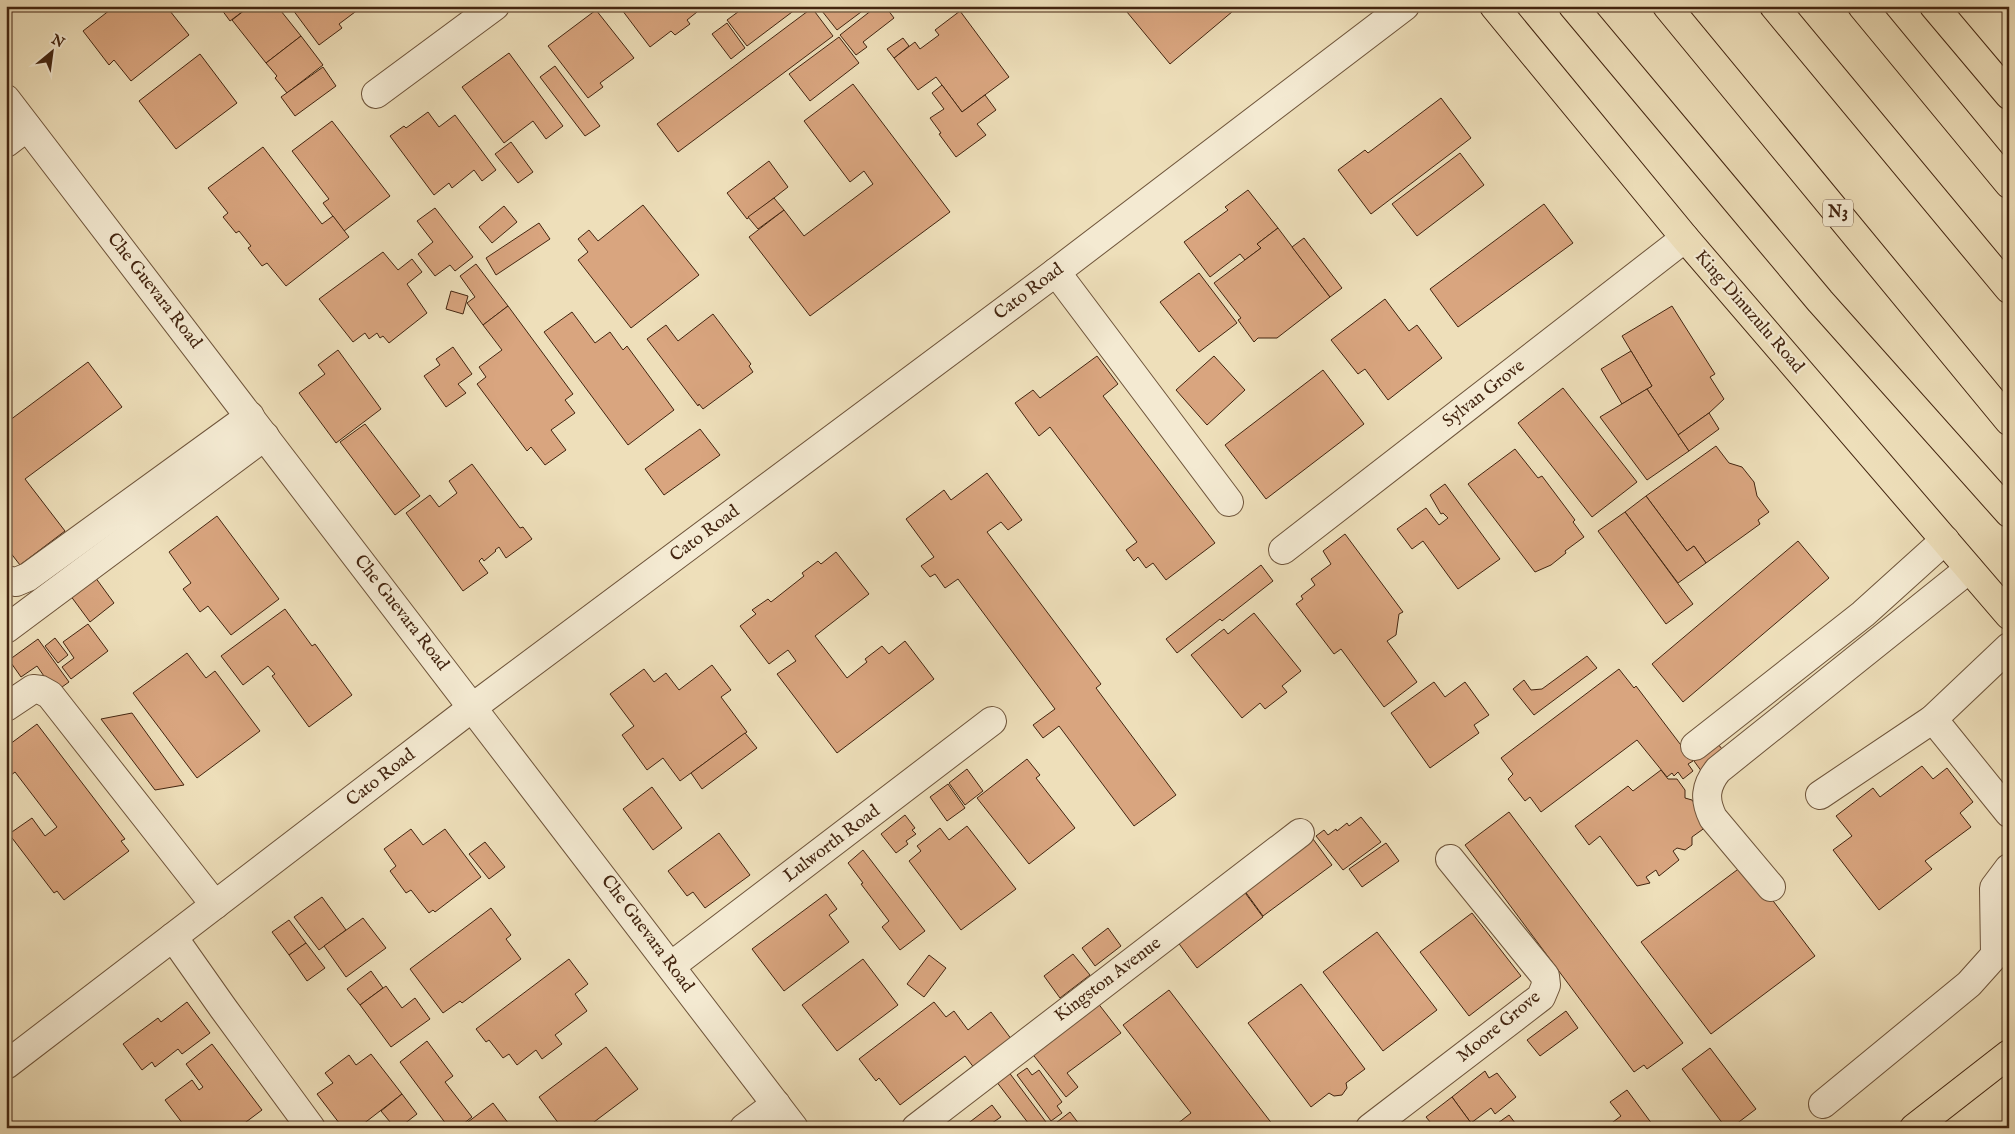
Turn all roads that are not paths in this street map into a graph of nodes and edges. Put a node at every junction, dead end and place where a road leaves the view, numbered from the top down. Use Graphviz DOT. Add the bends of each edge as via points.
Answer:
graph roads {
  1 [pos="495,6"];
  2 [pos="1405,6"];
  3 [pos="1494,6"];
  4 [pos="1573,6"];
  5 [pos="1667,6"];
  6 [pos="1774,6"];
  7 [pos="1862,6"];
  8 [pos="1934,6"];
  9 [pos="376,94"];
  10 [pos="2009,95"];
  11 [pos="6,99"];
  12 [pos="28,126"];
  13 [pos="6,143"];
  14 [pos="2009,184"];
  15 [pos="1685,238"];
  16 [pos="1056,272"];
  17 [pos="2009,289"];
  18 [pos="2009,420"];
  19 [pos="258,426"];
  20 [pos="1229,502"];
  21 [pos="2009,513"];
  22 [pos="1945,540"];
  23 [pos="1283,550"];
  24 [pos="1969,569"];
  25 [pos="6,580"];
  26 [pos="2009,615"];
  27 [pos="6,629"];
  28 [pos="2009,647"];
  29 [pos="6,707"];
  30 [pos="473,707"];
  31 [pos="1933,719"];
  32 [pos="992,721"];
  33 [pos="1695,746"];
  34 [pos="1820,795"];
  35 [pos="2009,813"];
  36 [pos="1300,833"];
  37 [pos="1450,859"];
  38 [pos="2009,868"];
  39 [pos="1771,887"];
  40 [pos="215,905"];
  41 [pos="173,937"];
  42 [pos="672,966"];
  43 [pos="2009,1054"];
  44 [pos="6,1065"];
  45 [pos="776,1104"];
  46 [pos="1823,1104"];
  47 [pos="311,1128"];
  48 [pos="744,1128"];
  49 [pos="794,1128"];
  50 [pos="916,1128"];
  51 [pos="1370,1128"];
  52 [pos="1914,1128"];
  1 -- 9 [label="street"];
  2 -- 16 [label="street, Cato Road"];
  3 -- 15 [label="main road, King Dinuzulu Road"];
  4 -- 21 [label="main road" via="1820,301"];
  5 -- 18 [label="main road, N3"];
  6 -- 17 [label="main road"];
  7 -- 14 [label="main road"];
  8 -- 10 [label="main road"];
  11 -- 12 [label="street, Che Guevara Road"];
  12 -- 13 [label="street"];
  12 -- 19 [label="street, Che Guevara Road"];
  15 -- 22 [label="main road, King Dinuzulu Road"];
  15 -- 23 [label="street, Sylvan Grove"];
  16 -- 20 [label="street"];
  16 -- 30 [label="street, Cato Road"];
  19 -- 25 [label="street" via="28,577 16,582"];
  19 -- 27 [label="street"];
  19 -- 30 [label="street, Che Guevara Road"];
  22 -- 24 [label="main road, King Dinuzulu Road"];
  22 -- 33 [label="street" via="1863,614"];
  24 -- 26 [label="main road, King Dinuzulu Road"];
  24 -- 39 [label="street" via="1718,770 1710,780 1707,808"];
  28 -- 31 [label="street"];
  29 -- 40 [label="street" via="33,689 50,695"];
  30 -- 40 [label="street, Cato Road"];
  30 -- 42 [label="street, Che Guevara Road"];
  31 -- 34 [label="street"];
  31 -- 35 [label="street"];
  32 -- 42 [label="street, Lulworth Road"];
  36 -- 50 [label="street, Kingston Avenue"];
  37 -- 51 [label="street, Moore Grove" via="1545,976 1546,985 1541,997"];
  38 -- 46 [label="street" via="1994,888 1995,955 1969,984"];
  40 -- 41 [label="street, Cato Road"];
  41 -- 44 [label="street, Cato Road"];
  41 -- 47 [label="street"];
  42 -- 45 [label="street, Che Guevara Road"];
  43 -- 52 [label="main road"];
  45 -- 48 [label="street"];
  45 -- 49 [label="street, Che Guevara Road"];
}
